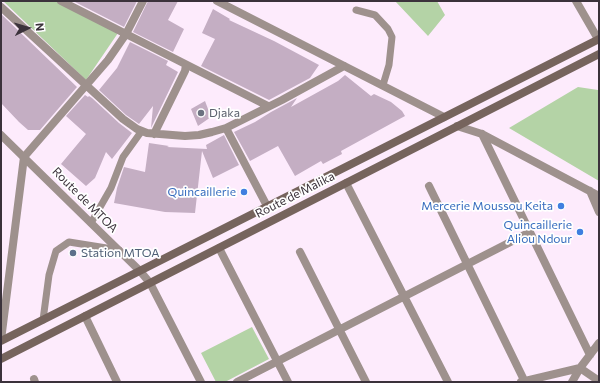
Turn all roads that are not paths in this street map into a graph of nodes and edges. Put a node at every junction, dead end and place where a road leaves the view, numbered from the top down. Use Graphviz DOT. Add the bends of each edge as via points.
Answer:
graph roads {
  1 [pos="61,1"];
  2 [pos="143,1"];
  3 [pos="219,1"];
  4 [pos="576,1"];
  5 [pos="1,7"];
  6 [pos="356,10"];
  7 [pos="126,34"];
  8 [pos="599,39"];
  9 [pos="599,54"];
  10 [pos="186,65"];
  11 [pos="344,66"];
  12 [pos="86,85"];
  13 [pos="383,85"];
  14 [pos="268,106"];
  15 [pos="444,117"];
  16 [pos="457,126"];
  17 [pos="226,128"];
  18 [pos="141,132"];
  19 [pos="154,134"];
  20 [pos="482,134"];
  21 [pos="1,135"];
  22 [pos="24,157"];
  23 [pos="346,183"];
  24 [pos="429,186"];
  25 [pos="590,191"];
  26 [pos="599,196"];
  27 [pos="267,206"];
  28 [pos="599,212"];
  29 [pos="91,223"];
  30 [pos="530,232"];
  31 [pos="219,248"];
  32 [pos="119,250"];
  33 [pos="300,252"];
  34 [pos="468,264"];
  35 [pos="140,271"];
  36 [pos="150,283"];
  37 [pos="404,297"];
  38 [pos="85,316"];
  39 [pos="43,320"];
  40 [pos="340,330"];
  41 [pos="1,340"];
  42 [pos="599,343"];
  43 [pos="590,355"];
  44 [pos="1,359"];
  45 [pos="278,361"];
  46 [pos="580,368"];
  47 [pos="523,381"];
  48 [pos="599,381"];
  49 [pos="117,382"];
  50 [pos="201,382"];
  51 [pos="237,382"];
  52 [pos="288,382"];
  53 [pos="366,382"];
  54 [pos="448,382"];
  55 [pos="572,382"];
  1 -- 7 [label="street"];
  2 -- 7 [label="street"];
  3 -- 11 [label="street"];
  4 -- 8 [label="street"];
  5 -- 12 [label="street"];
  6 -- 13 [label="lane" via="375,15 392,37 389,65"];
  7 -- 10 [label="street"];
  7 -- 12 [label="street"];
  8 -- 15 [label="main road, Route de Malika"];
  9 -- 16 [label="main road, Route de Malika"];
  10 -- 14 [label="street"];
  10 -- 19 [label="street"];
  11 -- 13 [label="street"];
  11 -- 14 [label="street"];
  12 -- 18 [label="street"];
  12 -- 22 [label="street"];
  13 -- 15 [label="street"];
  14 -- 17 [label="street"];
  15 -- 27 [label="main road, Route de Malika"];
  16 -- 20 [label="street"];
  16 -- 23 [label="main road, Route de Malika"];
  17 -- 19 [label="street" via="199,136"];
  17 -- 27 [label="street"];
  18 -- 19 [label="street"];
  18 -- 29 [label="lane" via="123,157"];
  20 -- 25 [label="street"];
  20 -- 30 [label="street"];
  21 -- 22 [label="street, Route de MTOA"];
  22 -- 29 [label="street, Route de MTOA"];
  22 -- 41 [label="street"];
  23 -- 31 [label="main road, Route de Malika"];
  23 -- 37 [label="street"];
  24 -- 34 [label="street"];
  25 -- 26 [label="street"];
  25 -- 28 [label="street"];
  27 -- 35 [label="main road, Route de Malika"];
  29 -- 32 [label="street, Route de MTOA"];
  30 -- 34 [label="street"];
  30 -- 43 [label="street"];
  31 -- 36 [label="main road, Route de Malika"];
  31 -- 45 [label="street"];
  32 -- 35 [label="street, Route de MTOA"];
  32 -- 39 [label="lane" via="69,242 56,251 49,275"];
  33 -- 40 [label="street"];
  34 -- 37 [label="street"];
  34 -- 47 [label="street"];
  35 -- 36 [label="street, Route de MTOA"];
  35 -- 39 [label="main road, Route de Malika"];
  36 -- 38 [label="main road, Route de Malika"];
  36 -- 50 [label="street, Route de MTOA"];
  37 -- 40 [label="street"];
  37 -- 54 [label="street"];
  38 -- 44 [label="main road, Route de Malika"];
  38 -- 49 [label="street"];
  39 -- 41 [label="main road, Route de Malika"];
  40 -- 45 [label="street"];
  40 -- 53 [label="street"];
  42 -- 43 [label="street"];
  43 -- 46 [label="street"];
  45 -- 51 [label="street"];
  45 -- 52 [label="street"];
  46 -- 47 [label="street"];
  46 -- 48 [label="street"];
  46 -- 55 [label="street"];
}
